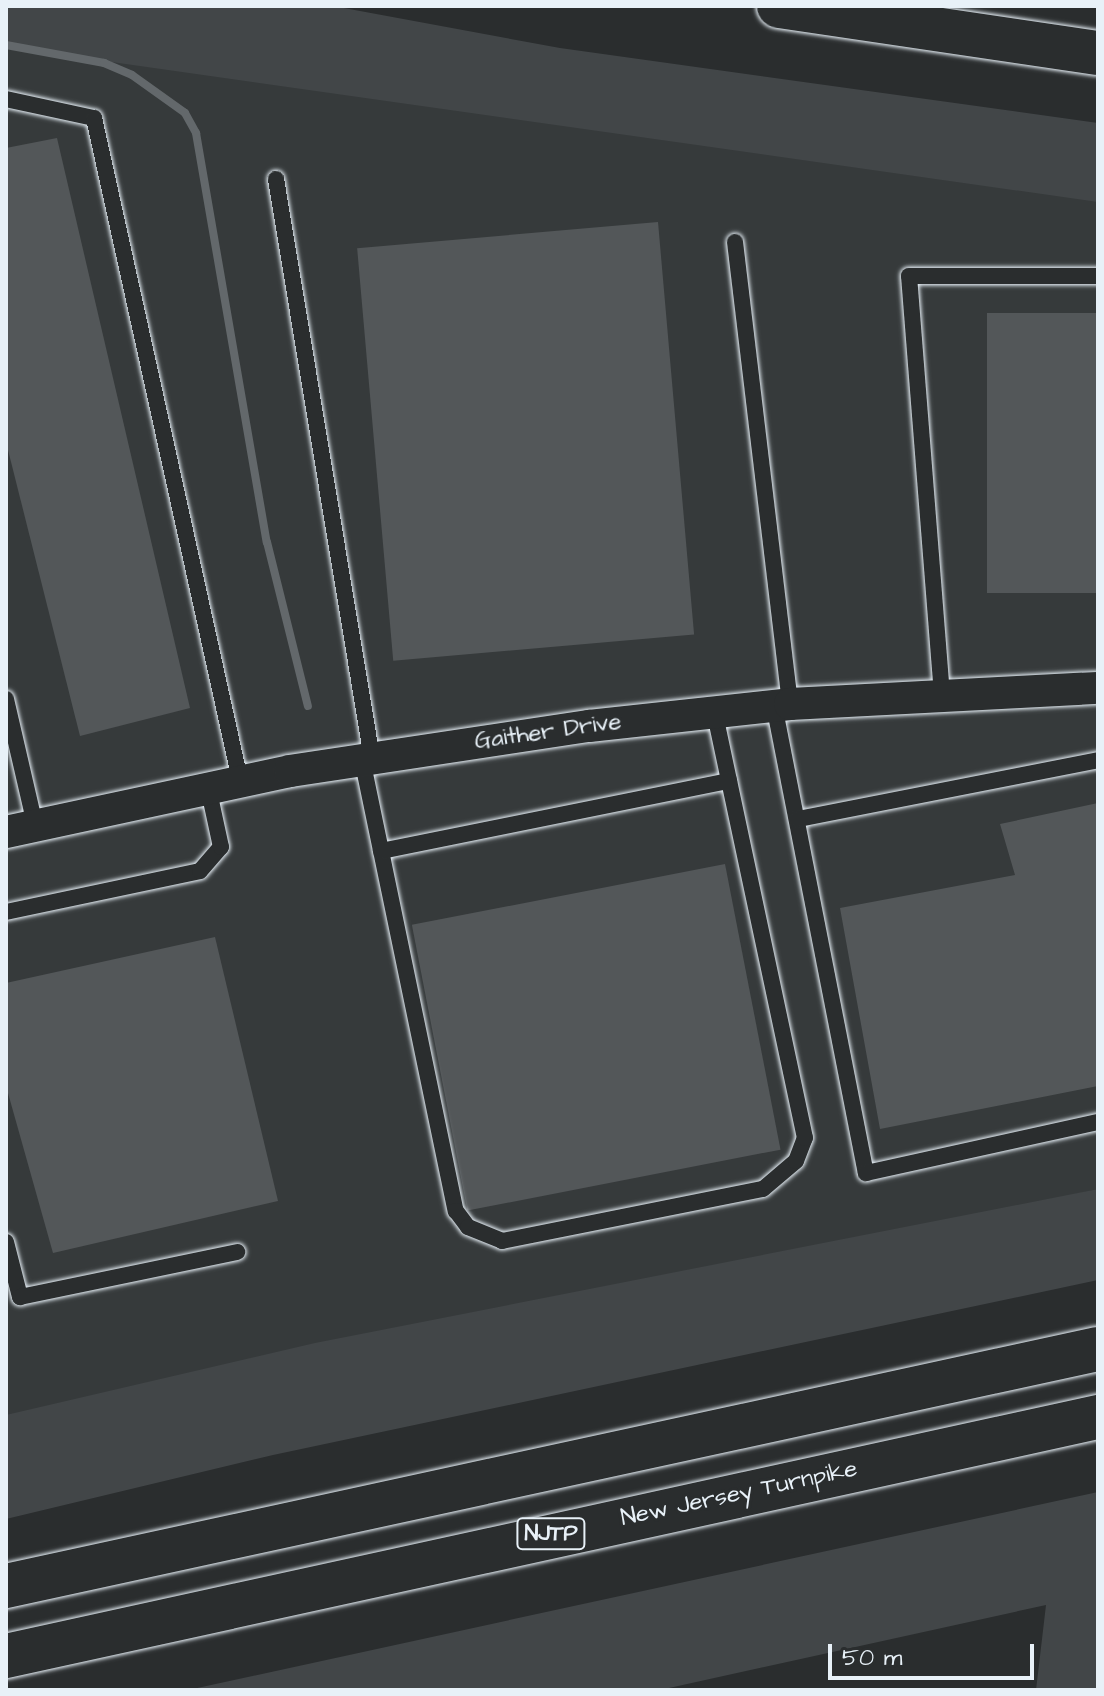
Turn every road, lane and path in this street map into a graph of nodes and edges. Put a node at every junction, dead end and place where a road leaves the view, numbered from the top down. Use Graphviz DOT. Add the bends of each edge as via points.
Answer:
graph roads {
  1 [pos="779,6"];
  2 [pos="1098,53"];
  3 [pos="6,99"];
  4 [pos="276,179"];
  5 [pos="735,242"];
  6 [pos="1098,276"];
  7 [pos="1098,688"];
  8 [pos="942,695"];
  9 [pos="6,699"];
  10 [pos="782,704"];
  11 [pos="714,711"];
  12 [pos="367,758"];
  13 [pos="1098,760"];
  14 [pos="240,780"];
  15 [pos="729,781"];
  16 [pos="208,787"];
  17 [pos="798,819"];
  18 [pos="21,829"];
  19 [pos="381,851"];
  20 [pos="6,912"];
  21 [pos="1098,1122"];
  22 [pos="6,1242"];
  23 [pos="237,1252"];
  24 [pos="1098,1349"];
  25 [pos="1098,1417"];
  26 [pos="6,1586"];
  27 [pos="6,1656"];
  1 -- 2 [label="highway"];
  3 -- 14 [label="lane" via="94,118"];
  4 -- 12 [label="lane"];
  5 -- 10 [label="lane"];
  6 -- 8 [label="lane" via="909,276"];
  7 -- 8 [label="street, Gaither Drive"];
  8 -- 10 [label="street, Gaither Drive"];
  9 -- 18 [label="lane"];
  10 -- 11 [label="street, Gaither Drive"];
  10 -- 17 [label="lane"];
  11 -- 12 [label="street, Gaither Drive"];
  11 -- 15 [label="lane"];
  12 -- 14 [label="street, Gaither Drive"];
  12 -- 19 [label="lane"];
  13 -- 17 [label="lane"];
  14 -- 16 [label="street, Gaither Drive"];
  15 -- 19 [label="lane"];
  15 -- 19 [label="lane" via="805,1138 796,1161 763,1189 502,1241 468,1227 456,1211"];
  16 -- 18 [label="street, Gaither Drive"];
  16 -- 20 [label="lane" via="221,847 200,871"];
  17 -- 21 [label="lane" via="866,1173"];
  22 -- 23 [label="lane" via="20,1297"];
  24 -- 26 [label="highway"];
  25 -- 27 [label="highway, New Jersey Turnpike / NJTP"];
}
